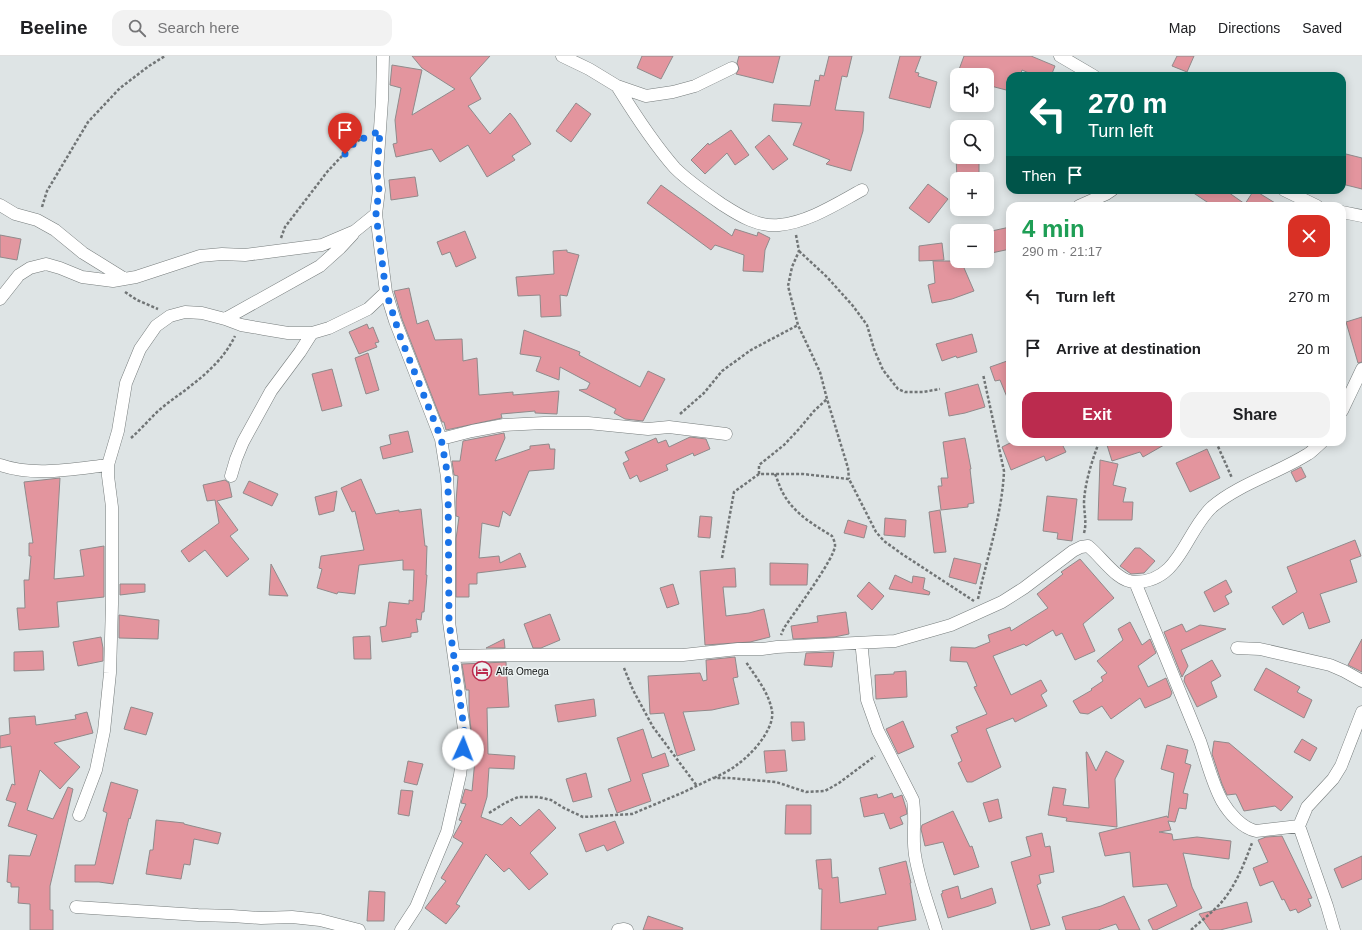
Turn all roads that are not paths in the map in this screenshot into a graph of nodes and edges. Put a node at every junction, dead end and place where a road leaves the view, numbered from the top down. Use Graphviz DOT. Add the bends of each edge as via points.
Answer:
graph roads {
  1 [pos="383,56"];
  2 [pos="562,56"];
  3 [pos="1060,56"];
  4 [pos="732,68"];
  5 [pos="1087,72"];
  6 [pos="617,86"];
  7 [pos="862,190"];
  8 [pos="1106,194"];
  9 [pos="1292,194"];
  10 [pos="1088,202"];
  11 [pos="1309,202"];
  12 [pos="0,206"];
  13 [pos="1346,213"];
  14 [pos="376,214"];
  15 [pos="1362,216"];
  16 [pos="355,231"];
  17 [pos="119,280"];
  18 [pos="386,292"];
  19 [pos="0,299"];
  20 [pos="225,319"];
  21 [pos="312,333"];
  22 [pos="1362,369"];
  23 [pos="1346,403"];
  24 [pos="726,434"];
  25 [pos="441,438"];
  26 [pos="1318,446"];
  27 [pos="109,460"];
  28 [pos="0,465"];
  29 [pos="231,476"];
  30 [pos="1135,582"];
  31 [pos="863,643"];
  32 [pos="1237,648"];
  33 [pos="454,656"];
  34 [pos="1362,681"];
  35 [pos="1362,712"];
  36 [pos="79,815"];
  37 [pos="1299,826"];
  38 [pos="76,907"];
  39 [pos="359,930"];
  40 [pos="401,930"];
  41 [pos="618,930"];
  42 [pos="627,930"];
  43 [pos="936,930"];
  44 [pos="1334,930"];
  1 -- 14 [label="street"];
  2 -- 6 [label="street"];
  3 -- 5 [label="street"];
  4 -- 6 [label="street" via="695,86 673,92 646,96"];
  6 -- 7 [label="street" via="639,121 676,168 702,190 758,224 778,225 795,222 819,213"];
  8 -- 10 [label="street"];
  9 -- 11 [label="street"];
  12 -- 17 [label="street" via="55,230"];
  13 -- 15 [label="street"];
  14 -- 16 [label="street"];
  14 -- 18 [label="street"];
  16 -- 17 [label="street" via="322,245 245,255 200,256"];
  16 -- 20 [label="street" via="320,266"];
  17 -- 19 [label="street" via="82,278 46,264 30,268 19,275"];
  18 -- 21 [label="street" via="368,309 329,328"];
  18 -- 25 [label="street" via="400,336"];
  20 -- 21 [label="street" via="241,325 288,333"];
  20 -- 27 [label="street" via="185,312 170,316 156,326 140,349 126,383 118,431"];
  21 -- 29 [label="street" via="271,391 243,442"];
  22 -- 23 [label="street"];
  24 -- 25 [label="street" via="669,427 648,429 580,423 504,425"];
  25 -- 33 [label="street" via="448,477 449,622"];
  26 -- 30 [label="street" via="1309,454 1237,491 1212,507 1198,523 1175,563 1162,575"];
  27 -- 28 [label="street" via="44,472 10,469"];
  27 -- 36 [label="street" via="108,476 112,507 110,673 104,731 96,770"];
  30 -- 31 [label="street" via="1125,580 1113,571 1088,546 1081,547 1002,602 974,615 951,625 895,641"];
  30 -- 37 [label="street" via="1223,802 1246,827 1256,831"];
  31 -- 33 [label="street" via="738,649 683,655"];
  31 -- 43 [label="street" via="867,700 878,731 913,800 915,854"];
  32 -- 34 [label="street" via="1260,649 1330,665"];
  33 -- 40 [label="street" via="465,736 460,775 447,832 416,907"];
  35 -- 37 [label="street" via="1341,766 1333,779 1307,807"];
  37 -- 44 [label="street"];
  38 -- 39 [label="street" via="320,920"];
  41 -- 42 [label="street"];
}
